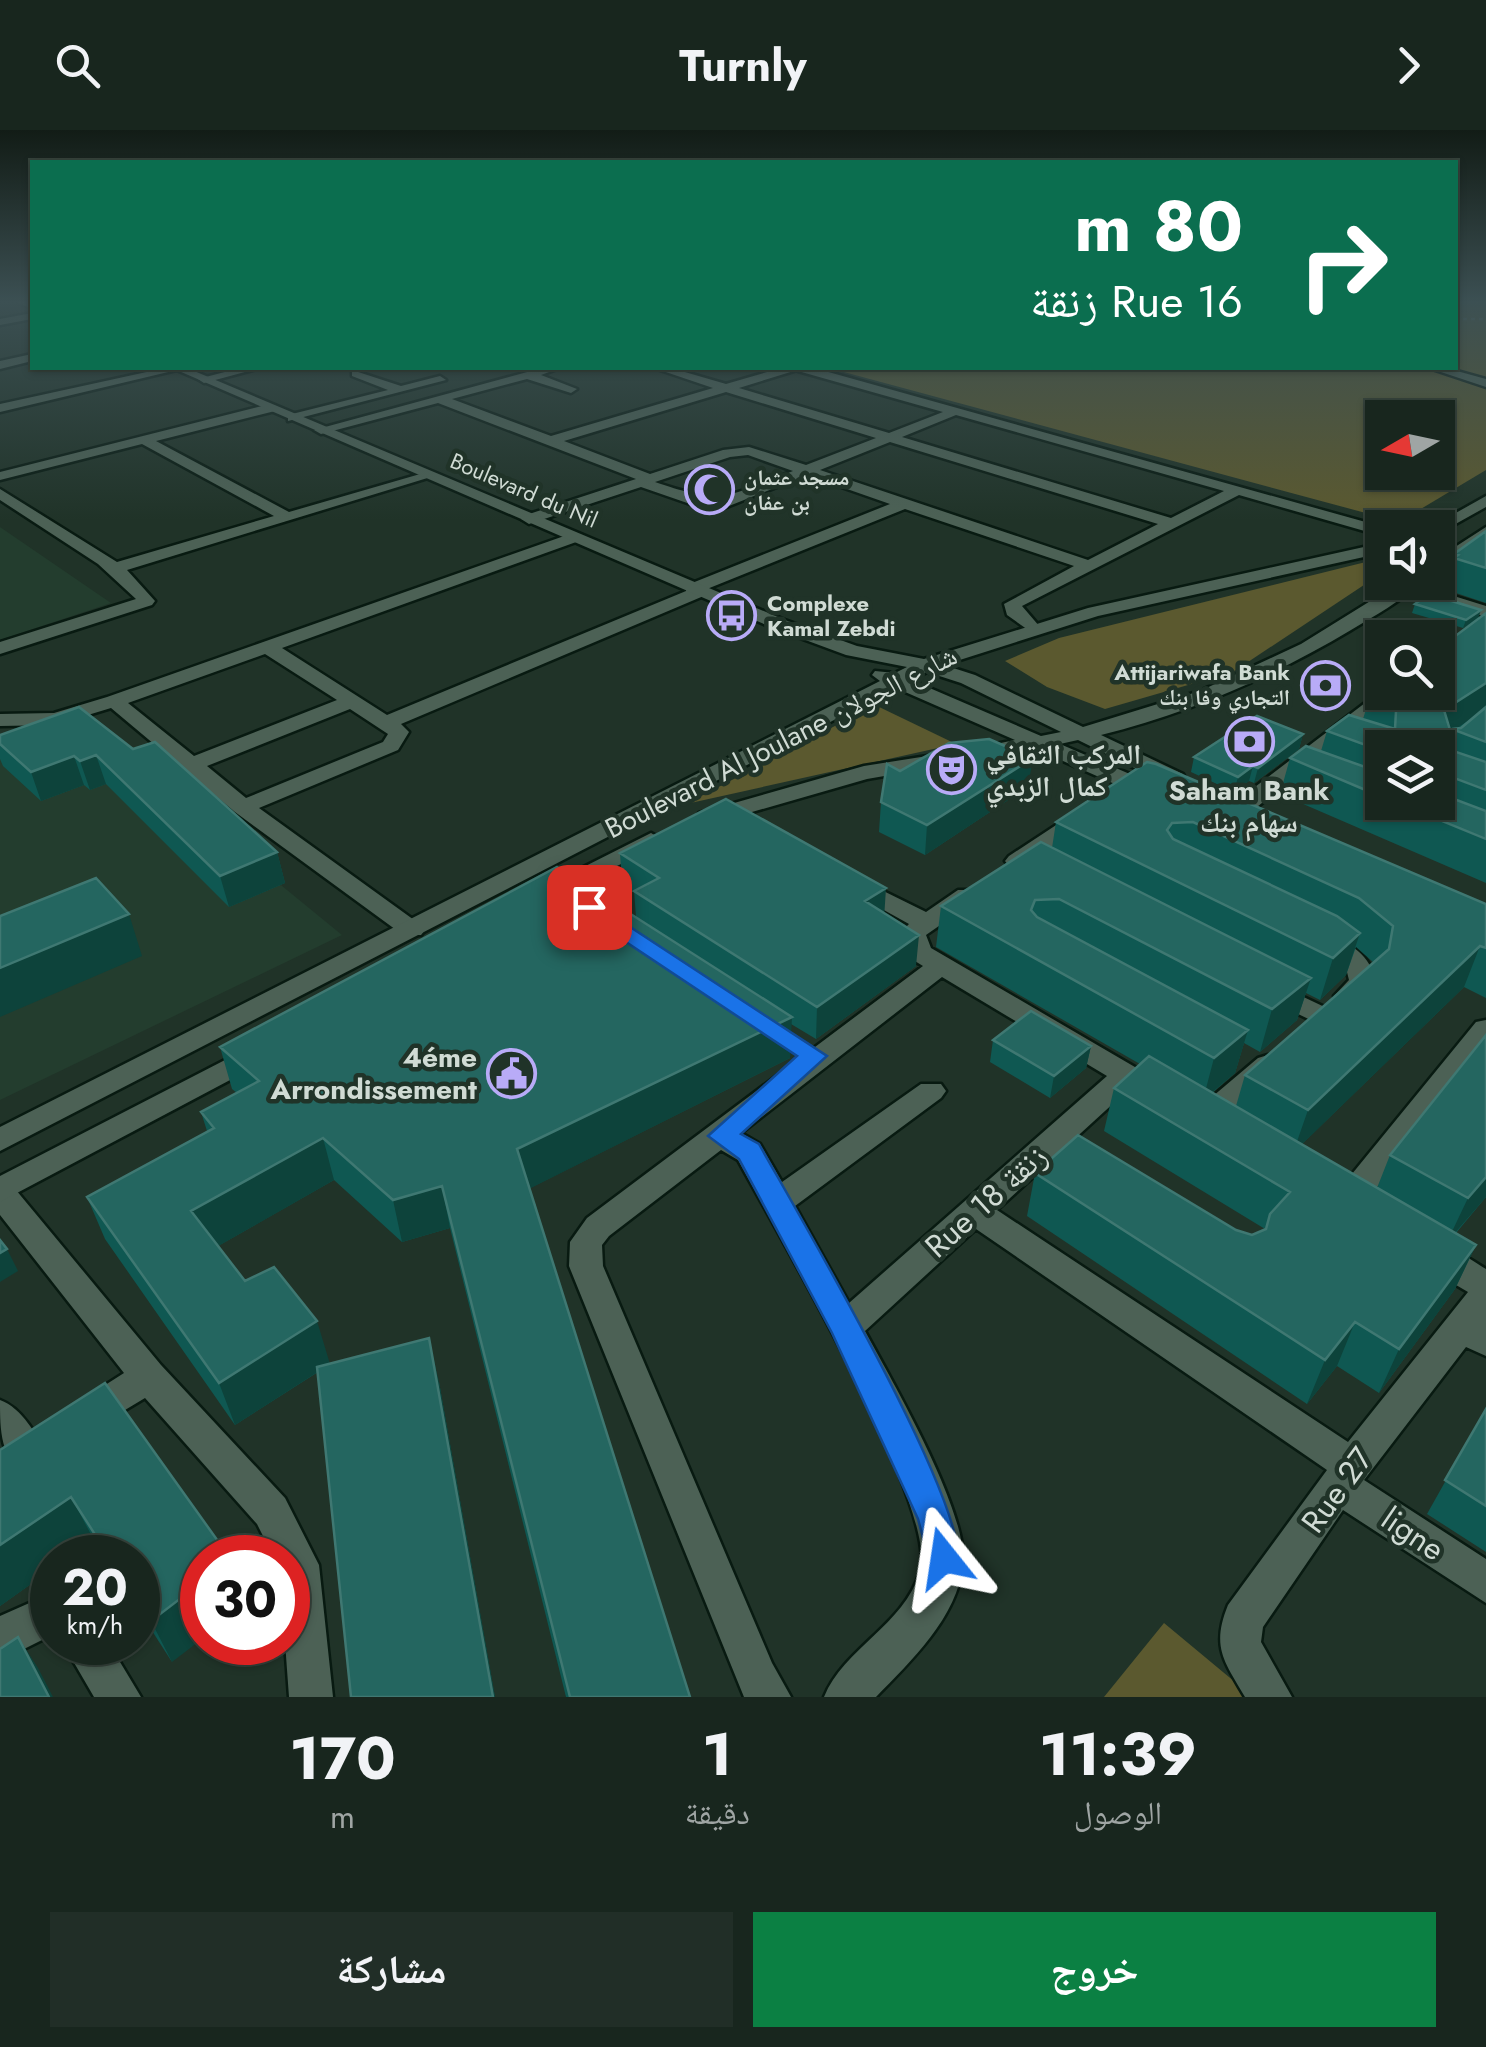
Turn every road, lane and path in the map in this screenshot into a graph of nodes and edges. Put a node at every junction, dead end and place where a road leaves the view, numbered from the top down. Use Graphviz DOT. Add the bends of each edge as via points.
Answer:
graph roads {
  1 [pos="143,374"];
  2 [pos="192,374"];
  3 [pos="226,374"];
  4 [pos="359,374"];
  5 [pos="531,374"];
  6 [pos="680,374"];
  7 [pos="771,374"];
  8 [pos="824,374"];
  9 [pos="1456,374"];
  10 [pos="528,375"];
  11 [pos="452,377"];
  12 [pos="204,379"];
  13 [pos="1486,383"];
  14 [pos="725,388"];
  15 [pos="571,389"];
  16 [pos="400,390"];
  17 [pos="437,398"];
  18 [pos="0,408"];
  19 [pos="270,408"];
  20 [pos="956,411"];
  21 [pos="293,418"];
  22 [pos="321,430"];
  23 [pos="884,436"];
  24 [pos="144,440"];
  25 [pos="550,441"];
  26 [pos="808,468"];
  27 [pos="0,476"];
  28 [pos="427,476"];
  29 [pos="645,480"];
  30 [pos="1238,490"];
  31 [pos="0,494"];
  32 [pos="1486,501"];
  33 [pos="905,503"];
  34 [pos="286,516"];
  35 [pos="1455,518"];
  36 [pos="529,519"];
  37 [pos="1171,523"];
  38 [pos="1365,526"];
  39 [pos="1486,532"];
  40 [pos="573,538"];
  41 [pos="1365,552"];
  42 [pos="1455,553"];
  43 [pos="1087,565"];
  44 [pos="114,568"];
  45 [pos="697,590"];
  46 [pos="1387,600"];
  47 [pos="1452,600"];
  48 [pos="1486,612"];
  49 [pos="1032,627"];
  50 [pos="268,647"];
  51 [pos="0,648"];
  52 [pos="852,652"];
  53 [pos="926,665"];
  54 [pos="890,682"];
  55 [pos="114,701"];
  56 [pos="352,701"];
  57 [pos="1368,710"];
  58 [pos="0,720"];
  59 [pos="386,723"];
  60 [pos="1086,734"];
  61 [pos="1333,736"];
  62 [pos="1036,744"];
  63 [pos="1365,748"];
  64 [pos="192,764"];
  65 [pos="1291,768"];
  66 [pos="1326,781"];
  67 [pos="1130,783"];
  68 [pos="243,807"];
  69 [pos="723,812"];
  70 [pos="1261,828"];
  71 [pos="757,831"];
  72 [pos="825,868"];
  73 [pos="1003,870"];
  74 [pos="1052,877"];
  75 [pos="557,886"];
  76 [pos="526,904"];
  77 [pos="589,907"];
  78 [pos="412,930"];
  79 [pos="1300,931"];
  80 [pos="929,946"];
  81 [pos="1255,982"];
  82 [pos="1323,1017"];
  83 [pos="1486,1029"];
  84 [pos="286,1038"];
  85 [pos="1228,1051"];
  86 [pos="1262,1070"];
  87 [pos="1127,1075"];
  88 [pos="932,1091"];
  89 [pos="1204,1121"];
  90 [pos="722,1136"];
  91 [pos="0,1140"];
  92 [pos="1235,1140"];
  93 [pos="1047,1146"];
  94 [pos="1079,1166"];
  95 [pos="1314,1186"];
  96 [pos="0,1191"];
  97 [pos="776,1203"];
  98 [pos="1345,1205"];
  99 [pos="975,1212"];
  100 [pos="1376,1223"];
  101 [pos="1408,1241"];
  102 [pos="1486,1286"];
  103 [pos="1486,1295"];
  104 [pos="846,1328"];
  105 [pos="1475,1335"];
  106 [pos="148,1376"];
  107 [pos="0,1416"];
  108 [pos="14,1465"];
  109 [pos="1346,1476"];
  110 [pos="1486,1583"];
  111 [pos="30,1621"];
  112 [pos="0,1640"];
  113 [pos="98,1665"];
  114 [pos="120,1697"];
  115 [pos="311,1697"];
  116 [pos="769,1697"];
  117 [pos="846,1697"];
  118 [pos="1270,1697"];
  1 -- 18 [label="street" via="57,389"];
  2 -- 12 [label="street, Boulevard du Nil"];
  3 -- 12 [label="street"];
  4 -- 16 [label="street"];
  5 -- 10 [label="street"];
  6 -- 14 [label="street"];
  7 -- 14 [label="street"];
  8 -- 20 [label="street"];
  9 -- 13 [label="street"];
  10 -- 15 [label="street"];
  10 -- 17 [label="street"];
  11 -- 16 [label="street"];
  12 -- 19 [label="street, Boulevard du Nil"];
  14 -- 23 [label="street"];
  14 -- 25 [label="street"];
  16 -- 21 [label="street"];
  17 -- 22 [label="street"];
  17 -- 25 [label="street"];
  19 -- 21 [label="street, Boulevard du Nil"];
  19 -- 24 [label="street"];
  20 -- 23 [label="street"];
  20 -- 30 [label="street"];
  21 -- 22 [label="street, Boulevard du Nil"];
  22 -- 28 [label="street, Boulevard du Nil"];
  23 -- 26 [label="street"];
  23 -- 37 [label="street"];
  24 -- 27 [label="street"];
  24 -- 34 [label="street"];
  25 -- 29 [label="street"];
  26 -- 29 [label="street" via="742,451"];
  26 -- 29 [label="street" via="724,503 698,502"];
  26 -- 33 [label="street"];
  28 -- 34 [label="street"];
  28 -- 36 [label="street, Boulevard du Nil"];
  29 -- 36 [label="street"];
  30 -- 37 [label="street"];
  30 -- 38 [label="street"];
  31 -- 44 [label="street"];
  32 -- 35 [label="street"];
  33 -- 43 [label="street"];
  33 -- 45 [label="street"];
  34 -- 44 [label="street"];
  36 -- 40 [label="street, Boulevard du Nil"];
  37 -- 43 [label="street"];
  39 -- 42 [label="street"];
  40 -- 45 [label="street, Boulevard du Nil"];
  40 -- 50 [label="street"];
  41 -- 49 [label="street, Boulevard Al Joulane شارع الجولان"];
  43 -- 49 [label="street" via="1013,604"];
  44 -- 51 [label="street" via="146,601"];
  45 -- 52 [label="street, Boulevard du Nil"];
  45 -- 59 [label="street"];
  46 -- 60 [label="street, Boulevard Al Joulane شارع الجولان" via="1276,668 1194,702"];
  47 -- 48 [label="street"];
  49 -- 53 [label="street, Boulevard Al Joulane شارع الجولان"];
  50 -- 55 [label="street"];
  50 -- 56 [label="street"];
  52 -- 53 [label="street, Boulevard du Nil"];
  52 -- 54 [label="street, Boulevard du Nil"];
  53 -- 54 [label="street, Boulevard Al Joulane شارع الجولان"];
  53 -- 60 [label="street, Boulevard du Nil"];
  54 -- 62 [label="street, Boulevard du Nil"];
  54 -- 78 [label="street, Boulevard Al Joulane شارع الجولان"];
  55 -- 58 [label="street" via="54,720"];
  55 -- 64 [label="street"];
  56 -- 59 [label="street"];
  56 -- 64 [label="street"];
  57 -- 61 [label="street"];
  59 -- 68 [label="street" via="400,732 391,746"];
  60 -- 62 [label="street, Boulevard Al Joulane شارع الجولان"];
  60 -- 67 [label="street, Boulevard du Nil" via="1184,794"];
  61 -- 63 [label="street"];
  61 -- 65 [label="street"];
  62 -- 67 [label="street, Boulevard du Nil"];
  62 -- 69 [label="street, Boulevard Al Joulane شارع الجولان" via="864,773"];
  64 -- 68 [label="street"];
  65 -- 66 [label="street"];
  65 -- 70 [label="street" via="1225,811"];
  67 -- 73 [label="street"];
  68 -- 78 [label="street"];
  69 -- 71 [label="street"];
  69 -- 75 [label="street, Boulevard Al Joulane شارع الجولان"];
  72 -- 80 [label="street"];
  73 -- 74 [label="street"];
  73 -- 80 [label="street"];
  75 -- 76 [label="street, Boulevard Al Joulane شارع الجولان"];
  75 -- 77 [label="street"];
  78 -- 91 [label="street, Boulevard Al Joulane شارع الجولان"];
  79 -- 82 [label="street" via="1362,970 1363,982"];
  80 -- 87 [label="street"];
  80 -- 90 [label="street" via="806,1051"];
  81 -- 82 [label="street"];
  82 -- 86 [label="street"];
  83 -- 98 [label="street"];
  84 -- 96 [label="street"];
  85 -- 86 [label="street"];
  86 -- 89 [label="street"];
  87 -- 89 [label="street"];
  87 -- 93 [label="street, Rue 18 زنقة"];
  88 -- 97 [label="street"];
  89 -- 92 [label="street"];
  90 -- 97 [label="street" via="749,1152"];
  90 -- 116 [label="street" via="598,1227 586,1242 586,1266"];
  93 -- 94 [label="street"];
  93 -- 99 [label="street, Rue 18 زنقة"];
  95 -- 98 [label="street"];
  96 -- 106 [label="street"];
  97 -- 104 [label="street"];
  98 -- 100 [label="street"];
  99 -- 104 [label="street, Rue 18 زنقة"];
  99 -- 109 [label="street, ligne"];
  101 -- 102 [label="street"];
  103 -- 105 [label="street, Rue 27"];
  104 -- 117 [label="street" via="936,1518 944,1558 920,1618"];
  105 -- 109 [label="street, Rue 27"];
  106 -- 108 [label="street"];
  106 -- 115 [label="street" via="272,1511 299,1566"];
  107 -- 108 [label="street"];
  109 -- 110 [label="street, ligne"];
  109 -- 118 [label="street, Rue 27" via="1243,1620 1239,1646"];
  111 -- 112 [label="street"];
  113 -- 114 [label="street"];
}
